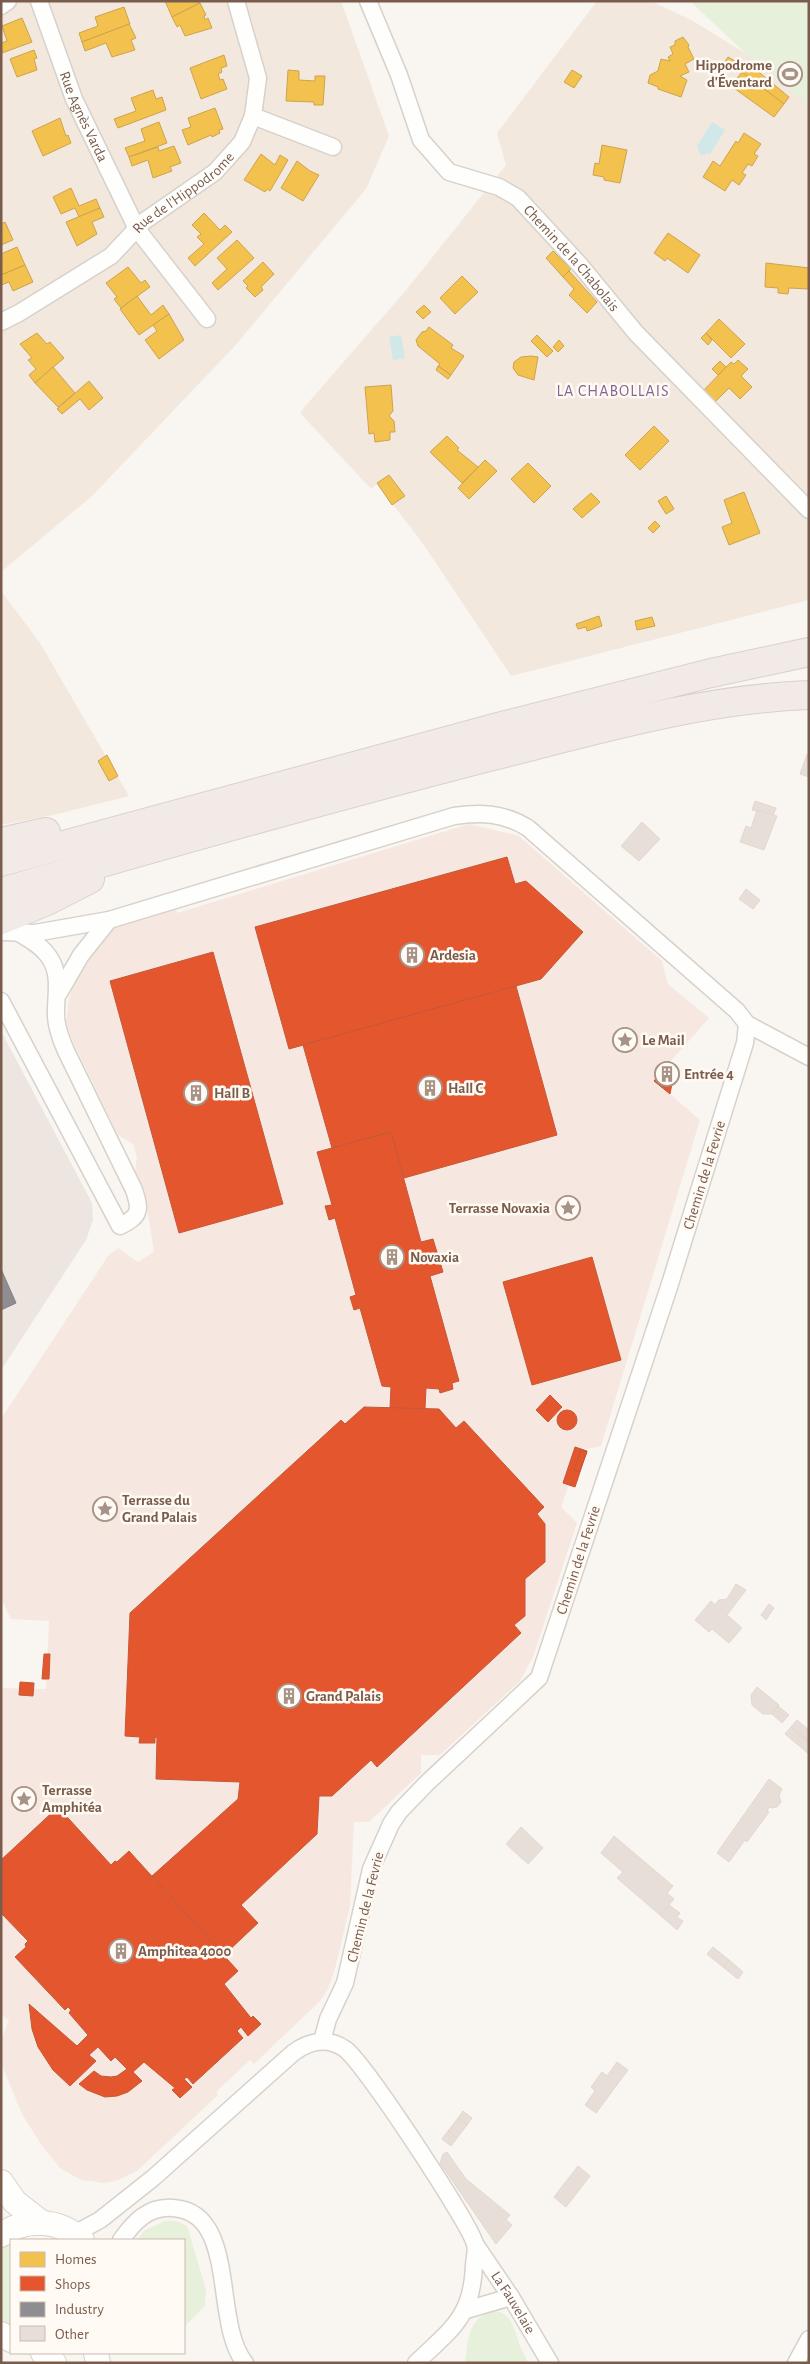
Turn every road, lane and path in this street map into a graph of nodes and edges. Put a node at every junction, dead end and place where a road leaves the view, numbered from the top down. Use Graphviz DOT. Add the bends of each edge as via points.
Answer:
graph roads {
  1 [pos="8,1"];
  2 [pos="39,1"];
  3 [pos="236,1"];
  4 [pos="368,1"];
  5 [pos="1,6"];
  6 [pos="253,116"];
  7 [pos="333,147"];
  8 [pos="136,229"];
  9 [pos="207,319"];
  10 [pos="1,322"];
  11 [pos="809,510"];
  12 [pos="809,634"];
  13 [pos="809,652"];
  14 [pos="711,673"];
  15 [pos="809,695"];
  16 [pos="229,801"];
  17 [pos="1,842"];
  18 [pos="147,850"];
  19 [pos="1,862"];
  20 [pos="1,892"];
  21 [pos="109,920"];
  22 [pos="10,926"];
  23 [pos="1,932"];
  24 [pos="59,993"];
  25 [pos="1,1001"];
  26 [pos="747,1024"];
  27 [pos="809,1057"];
  28 [pos="322,2041"];
  29 [pos="1,2182"];
  30 [pos="42,2222"];
  31 [pos="1,2235"];
  32 [pos="78,2237"];
  33 [pos="122,2239"];
  34 [pos="475,2244"];
  35 [pos="511,2297"];
  36 [pos="466,2310"];
  37 [pos="809,2339"];
  38 [pos="44,2354"];
  39 [pos="54,2363"];
  40 [pos="244,2363"];
  41 [pos="416,2363"];
  42 [pos="550,2363"];
  43 [pos="796,2363"];
  1 -- 5 [label="street"];
  2 -- 8 [label="street, Rue Agnès Varda" via="74,100"];
  3 -- 6 [label="street, Rue de l'Hippodrome" via="258,78"];
  4 -- 11 [label="street, Chemin de la Chabolais" via="422,140 449,172 499,187 518,198 580,265 636,333"];
  6 -- 7 [label="street"];
  6 -- 8 [label="street, Rue de l'Hippodrome" via="242,142 215,172"];
  8 -- 9 [label="street, Rue Agnès Varda"];
  8 -- 10 [label="street, Rue de l'Hippodrome" via="111,256"];
  12 -- 14 [label="highway" via="734,654"];
  13 -- 14 [label="highway"];
  14 -- 16 [label="highway"];
  15 -- 18 [label="highway" via="709,707 599,729"];
  16 -- 17 [label="highway" via="98,819"];
  16 -- 19 [label="highway"];
  18 -- 20 [label="highway"];
  18 -- 22 [label="highway" via="47,901"];
  21 -- 22 [label="street" via="58,930"];
  21 -- 24 [label="street" via="81,955"];
  21 -- 26 [label="street" via="454,816 493,814 515,820 528,828 737,1011"];
  22 -- 23 [label="street"];
  22 -- 24 [label="street" via="49,956"];
  24 -- 25 [label="street" via="56,1019 61,1040 137,1198 138,1211 134,1219 120,1226"];
  26 -- 27 [label="street"];
  26 -- 28 [label="street, Chemin de la Fevrie" via="745,1043 669,1287 539,1678 427,1783 391,1824 371,1869 345,1982"];
  28 -- 32 [label="street" via="293,2052 153,2178"];
  28 -- 34 [label="street, La Fauvelaie" via="344,2048 358,2062"];
  29 -- 30 [label="main road" via="15,2202"];
  30 -- 31 [label="main road" via="22,2225"];
  30 -- 32 [label="main road" via="59,2226"];
  33 -- 40 [label="street" via="135,2222 153,2210 184,2210 203,2221 214,2239 230,2332"];
  34 -- 35 [label="street, La Fauvelaie"];
  34 -- 36 [label="street" via="474,2276"];
  35 -- 36 [label="street"];
  35 -- 42 [label="street, La Fauvelaie"];
  36 -- 41 [label="street" via="459,2322"];
  37 -- 43 [label="street"];
  38 -- 39 [label="main road"];
}
